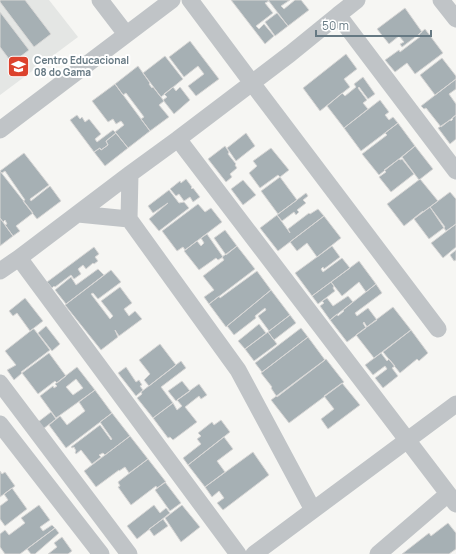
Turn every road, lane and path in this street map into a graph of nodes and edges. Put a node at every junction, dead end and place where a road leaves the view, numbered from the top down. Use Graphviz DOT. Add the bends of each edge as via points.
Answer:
graph roads {
  1 [pos="100,0"];
  2 [pos="172,0"];
  3 [pos="190,0"];
  4 [pos="357,0"];
  5 [pos="441,0"];
  6 [pos="156,6"];
  7 [pos="338,15"];
  8 [pos="456,20"];
  9 [pos="126,34"];
  10 [pos="252,83"];
  11 [pos="0,130"];
  12 [pos="178,140"];
  13 [pos="456,171"];
  14 [pos="130,174"];
  15 [pos="78,214"];
  16 [pos="129,219"];
  17 [pos="19,258"];
  18 [pos="0,271"];
  19 [pos="438,329"];
  20 [pos="0,382"];
  21 [pos="456,404"];
  22 [pos="0,424"];
  23 [pos="408,441"];
  24 [pos="452,499"];
  25 [pos="313,510"];
  26 [pos="101,554"];
  27 [pos="129,554"];
  28 [pos="238,554"];
  29 [pos="254,554"];
  30 [pos="378,554"];
  1 -- 9 [label="street"];
  2 -- 6 [label="street"];
  3 -- 10 [label="street"];
  4 -- 7 [label="street"];
  5 -- 8 [label="street"];
  6 -- 9 [label="street"];
  7 -- 10 [label="street"];
  7 -- 13 [label="street"];
  9 -- 11 [label="street"];
  10 -- 12 [label="street"];
  10 -- 19 [label="street"];
  12 -- 14 [label="street"];
  12 -- 23 [label="street"];
  14 -- 15 [label="street"];
  14 -- 16 [label="street"];
  15 -- 16 [label="street"];
  15 -- 17 [label="street"];
  16 -- 25 [label="street" via="238,370"];
  17 -- 18 [label="street"];
  17 -- 28 [label="street"];
  20 -- 27 [label="street"];
  21 -- 23 [label="street"];
  22 -- 26 [label="street"];
  23 -- 24 [label="street"];
  23 -- 25 [label="street"];
  24 -- 30 [label="street"];
  25 -- 29 [label="street"];
}
